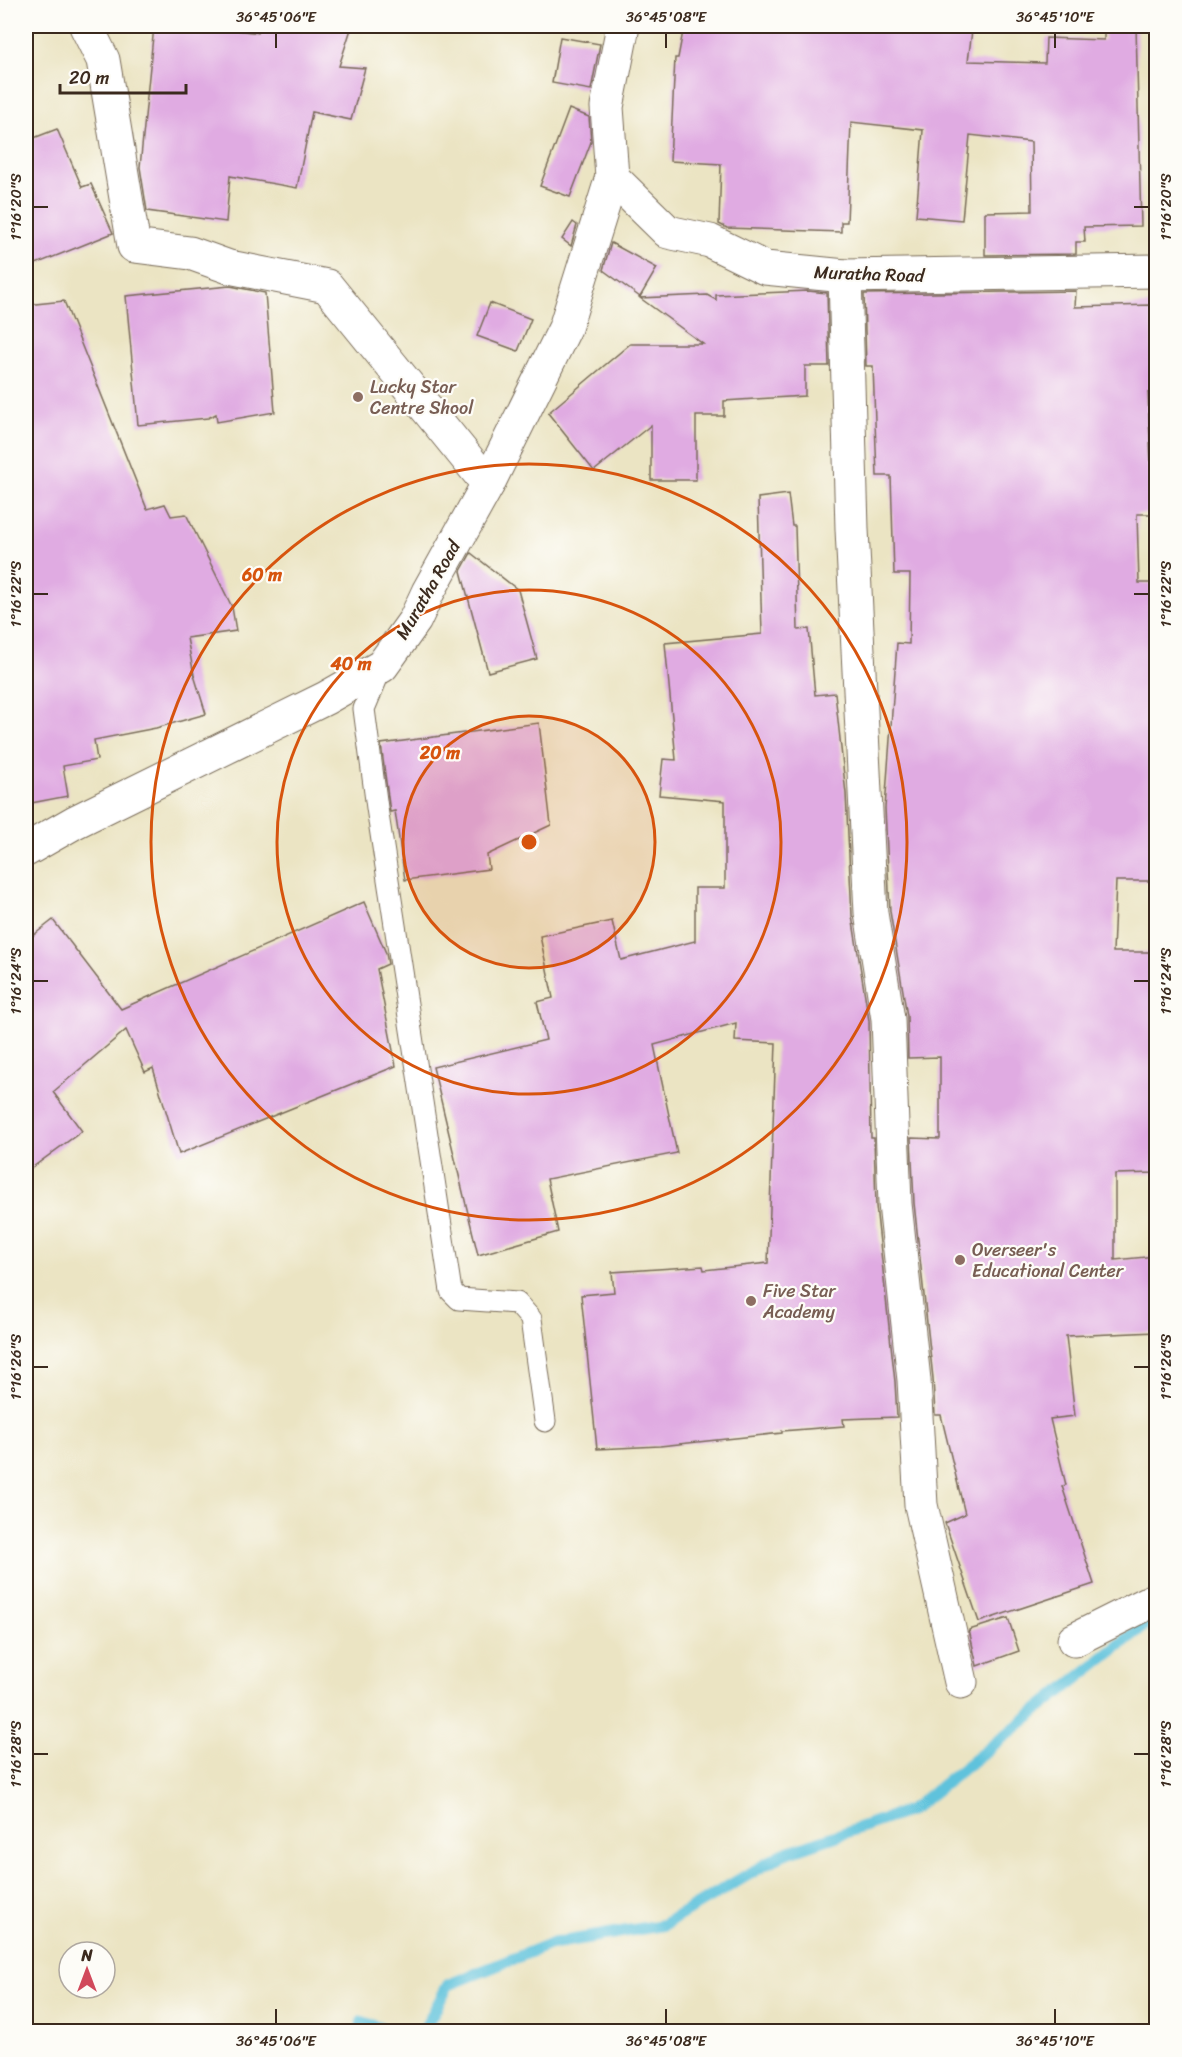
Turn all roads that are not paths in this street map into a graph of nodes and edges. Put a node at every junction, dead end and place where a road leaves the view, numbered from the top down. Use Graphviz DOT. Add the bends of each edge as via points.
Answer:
graph roads {
  1 [pos="86,26"];
  2 [pos="623,26"];
  3 [pos="612,177"];
  4 [pos="1156,271"];
  5 [pos="845,276"];
  6 [pos="488,484"];
  7 [pos="382,666"];
  8 [pos="26,850"];
  9 [pos="545,1421"];
  10 [pos="1156,1599"];
  11 [pos="1074,1640"];
  12 [pos="961,1682"];
  1 -- 6 [label="street" via="103,60 134,246 190,253 230,267 327,286"];
  2 -- 3 [label="street, Muratha Road" via="607,107"];
  3 -- 5 [label="street, Muratha Road" via="668,232 710,241 765,268"];
  3 -- 6 [label="street, Muratha Road" via="565,328"];
  4 -- 5 [label="street, Muratha Road"];
  5 -- 12 [label="street" via="852,529 872,914 888,1019 895,1204 914,1380 921,1505"];
  6 -- 7 [label="street, Muratha Road" via="415,620"];
  7 -- 8 [label="street, Muratha Road"];
  7 -- 9 [label="lane" via="364,709 451,1291 459,1299 517,1303 525,1310 531,1319"];
  10 -- 11 [label="street"];
}
